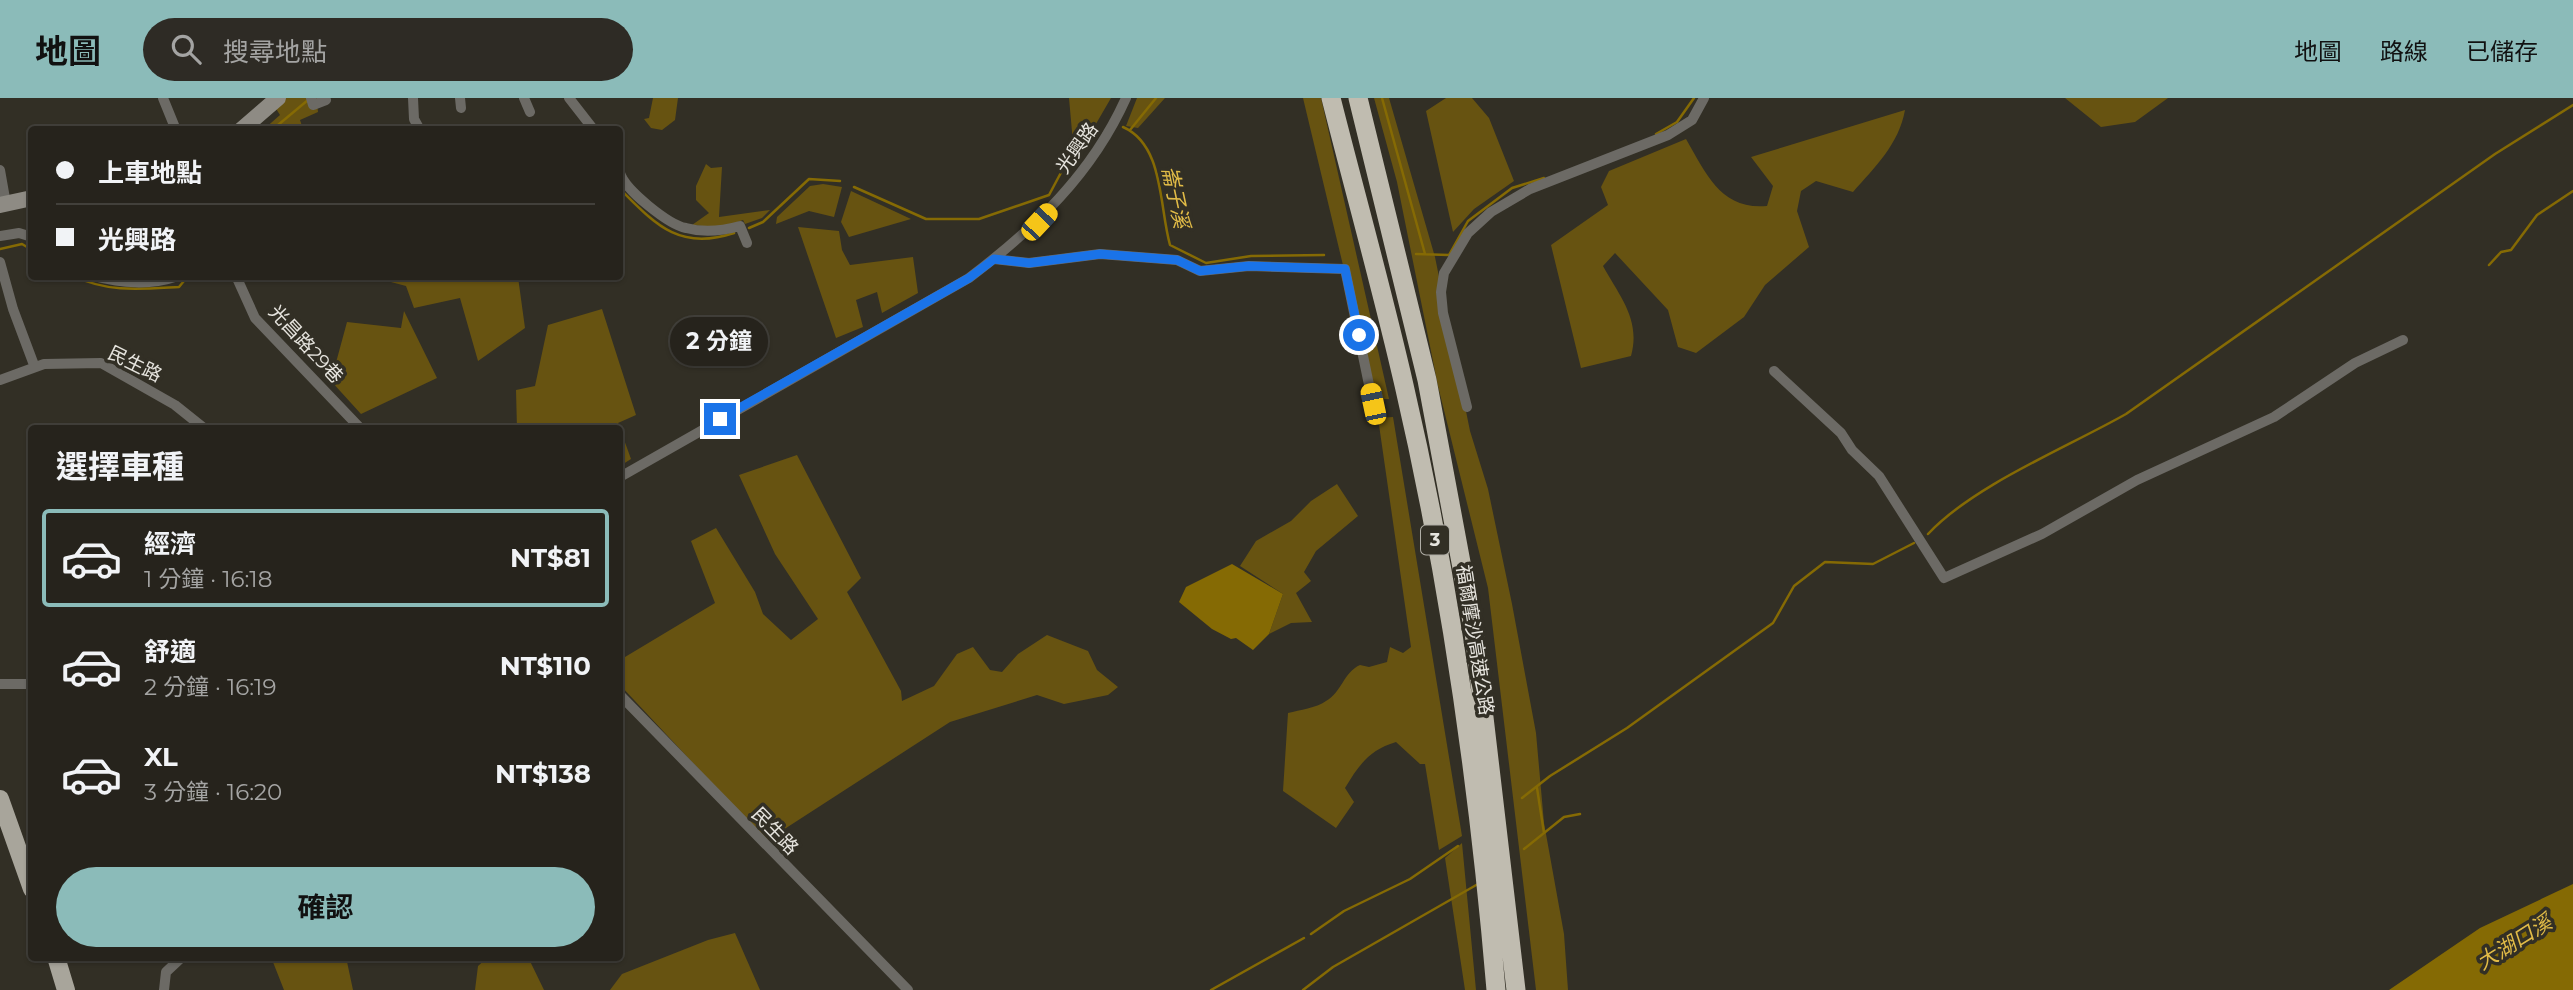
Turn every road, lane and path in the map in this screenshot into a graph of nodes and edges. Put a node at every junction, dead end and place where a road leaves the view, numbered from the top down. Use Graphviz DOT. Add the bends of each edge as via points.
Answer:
graph roads {
  1 [pos="163,98"];
  2 [pos="278,98"];
  3 [pos="412,98"];
  4 [pos="524,98"];
  5 [pos="569,98"];
  6 [pos="1126,98"];
  7 [pos="1331,98"];
  8 [pos="1358,98"];
  9 [pos="1704,98"];
  10 [pos="326,100"];
  11 [pos="312,102"];
  12 [pos="530,112"];
  13 [pos="174,126"];
  14 [pos="246,126"];
  15 [pos="418,126"];
  16 [pos="591,126"];
  17 [pos="0,170"];
  18 [pos="623,177"];
  19 [pos="28,199"];
  20 [pos="3,204"];
  21 [pos="0,236"];
  22 [pos="28,236"];
  23 [pos="747,243"];
  24 [pos="994,259"];
  25 [pos="0,262"];
  26 [pos="116,280"];
  27 [pos="158,280"];
  28 [pos="238,280"];
  29 [pos="2403,340"];
  30 [pos="34,365"];
  31 [pos="1774,371"];
  32 [pos="2,377"];
  33 [pos="1373,404"];
  34 [pos="1467,407"];
  35 [pos="200,425"];
  36 [pos="356,425"];
  37 [pos="623,475"];
  38 [pos="0,684"];
  39 [pos="28,684"];
  40 [pos="623,698"];
  41 [pos="0,799"];
  42 [pos="28,877"];
  43 [pos="57,961"];
  44 [pos="178,961"];
  45 [pos="66,990"];
  46 [pos="164,990"];
  47 [pos="908,990"];
  48 [pos="1496,990"];
  49 [pos="1516,990"];
  1 -- 13 [label="street"];
  2 -- 14 [label="street"];
  3 -- 15 [label="street"];
  4 -- 12 [label="street"];
  5 -- 16 [label="street"];
  6 -- 24 [label="street, 光興路" via="1111,132 1072,186 1039,222"];
  7 -- 48 [label="highway, 福爾摩沙高速公路 / 3" via="1405,386 1453,636 1488,895"];
  8 -- 49 [label="highway, 福爾摩沙高速公路 / 3" via="1427,380 1474,632"];
  9 -- 34 [label="street" via="1692,120 1668,135 1530,189 1491,212 1468,233 1444,273 1441,292"];
  10 -- 11 [label="street"];
  17 -- 20 [label="street"];
  18 -- 23 [label="street" via="643,202 682,228 719,232 740,226"];
  19 -- 20 [label="street"];
  21 -- 22 [label="street"];
  24 -- 33 [label="street" via="1029,263 1100,254 1177,260 1200,271 1249,266 1345,269"];
  24 -- 37 [label="street, 光興路" via="969,278"];
  25 -- 30 [label="street"];
  26 -- 27 [label="street" via="138,284"];
  28 -- 36 [label="street, 光昌路29巷" via="256,318"];
  29 -- 31 [label="street" via="2356,363 2274,417 1944,578 1878,475 1842,433"];
  30 -- 32 [label="street, 民生路"];
  30 -- 35 [label="street, 民生路" via="101,363 175,405"];
  38 -- 39 [label="street"];
  40 -- 47 [label="street, 民生路"];
  41 -- 42 [label="main road"];
  43 -- 45 [label="main road"];
  44 -- 46 [label="street" via="166,972"];
}
